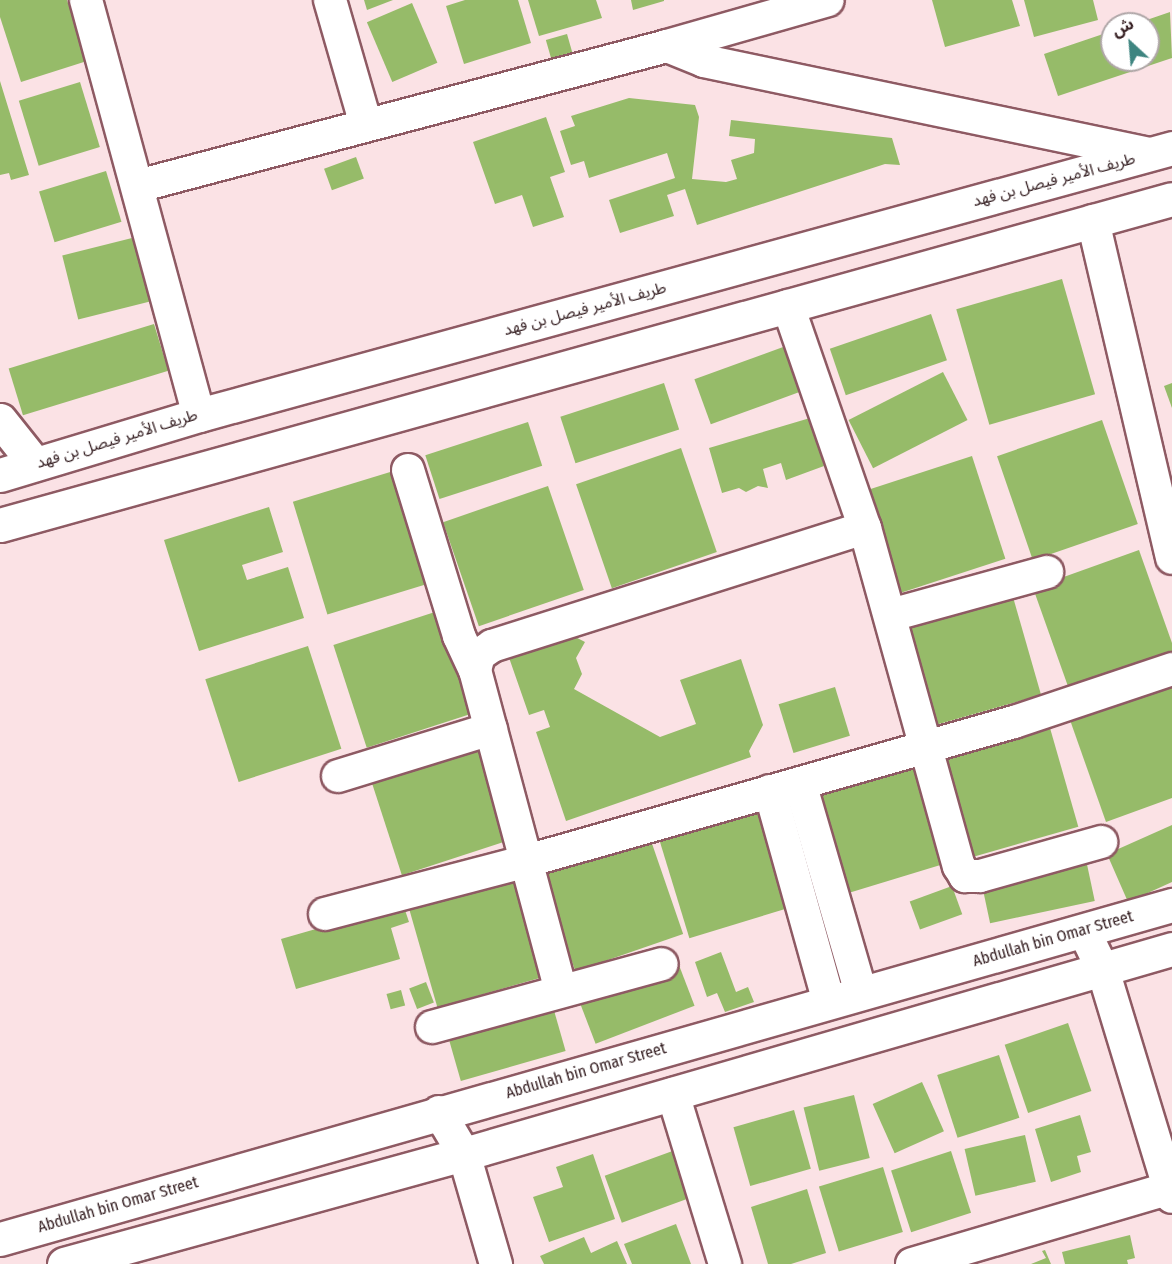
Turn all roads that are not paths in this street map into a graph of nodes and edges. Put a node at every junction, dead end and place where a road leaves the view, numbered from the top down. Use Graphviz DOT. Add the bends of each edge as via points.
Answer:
graph roads {
  1 [pos="86,0"];
  2 [pos="330,0"];
  3 [pos="828,0"];
  4 [pos="667,46"];
  5 [pos="366,125"];
  6 [pos="1161,151"];
  7 [pos="138,186"];
  8 [pos="1172,199"];
  9 [pos="1093,221"];
  10 [pos="788,306"];
  11 [pos="199,415"];
  12 [pos="0,420"];
  13 [pos="35,464"];
  14 [pos="408,470"];
  15 [pos="0,475"];
  16 [pos="0,525"];
  17 [pos="865,528"];
  18 [pos="1172,558"];
  19 [pos="1047,572"];
  20 [pos="891,615"];
  21 [pos="1172,669"];
  22 [pos="475,670"];
  23 [pos="491,729"];
  24 [pos="926,747"];
  25 [pos="338,776"];
  26 [pos="800,783"];
  27 [pos="770,791"];
  28 [pos="1101,842"];
  29 [pos="526,861"];
  30 [pos="1172,905"];
  31 [pos="325,915"];
  32 [pos="840,919"];
  33 [pos="808,927"];
  34 [pos="1084,931"];
  35 [pos="1172,949"];
  36 [pos="662,964"];
  37 [pos="1103,970"];
  38 [pos="561,991"];
  39 [pos="861,993"];
  40 [pos="829,1003"];
  41 [pos="432,1027"];
  42 [pos="673,1094"];
  43 [pos="440,1112"];
  44 [pos="464,1154"];
  45 [pos="1171,1192"];
  46 [pos="0,1239"];
  47 [pos="930,1262"];
  48 [pos="64,1264"];
  49 [pos="496,1264"];
  50 [pos="725,1264"];
  1 -- 7 [label="street"];
  2 -- 5 [label="street"];
  3 -- 4 [label="street"];
  4 -- 5 [label="street"];
  4 -- 6 [label="street" via="704,61"];
  5 -- 7 [label="street"];
  6 -- 11 [label="street, طريف الأمير فيصل بن فهد"];
  7 -- 11 [label="street"];
  8 -- 9 [label="street"];
  9 -- 10 [label="street"];
  9 -- 18 [label="street"];
  10 -- 16 [label="street"];
  10 -- 17 [label="street"];
  11 -- 13 [label="street, طريف الأمير فيصل بن فهد"];
  12 -- 13 [label="street"];
  13 -- 15 [label="street, طريف الأمير فيصل بن فهد"];
  14 -- 22 [label="street" via="459,636"];
  17 -- 20 [label="street"];
  17 -- 22 [label="street" via="492,646 478,654"];
  19 -- 20 [label="street"];
  20 -- 24 [label="street"];
  21 -- 24 [label="street"];
  22 -- 23 [label="street"];
  23 -- 25 [label="street"];
  23 -- 29 [label="street"];
  24 -- 26 [label="street"];
  24 -- 28 [label="street" via="965,876 980,876"];
  26 -- 27 [label="street"];
  26 -- 32 [label="street"];
  27 -- 29 [label="street"];
  27 -- 33 [label="street"];
  29 -- 31 [label="street"];
  29 -- 38 [label="street"];
  30 -- 34 [label="street, Abdullah bin Omar Street"];
  32 -- 33 [label="street"];
  32 -- 39 [label="street"];
  33 -- 40 [label="street"];
  34 -- 37 [label="street"];
  34 -- 39 [label="street, Abdullah bin Omar Street"];
  35 -- 37 [label="street"];
  36 -- 38 [label="street"];
  37 -- 42 [label="street"];
  37 -- 45 [label="street"];
  38 -- 41 [label="street"];
  39 -- 40 [label="street, Abdullah bin Omar Street"];
  40 -- 43 [label="street, Abdullah bin Omar Street"];
  42 -- 44 [label="street"];
  42 -- 50 [label="street"];
  43 -- 44 [label="street"];
  43 -- 46 [label="street, Abdullah bin Omar Street"];
  44 -- 48 [label="street"];
  44 -- 49 [label="street"];
  45 -- 47 [label="street"];
}
